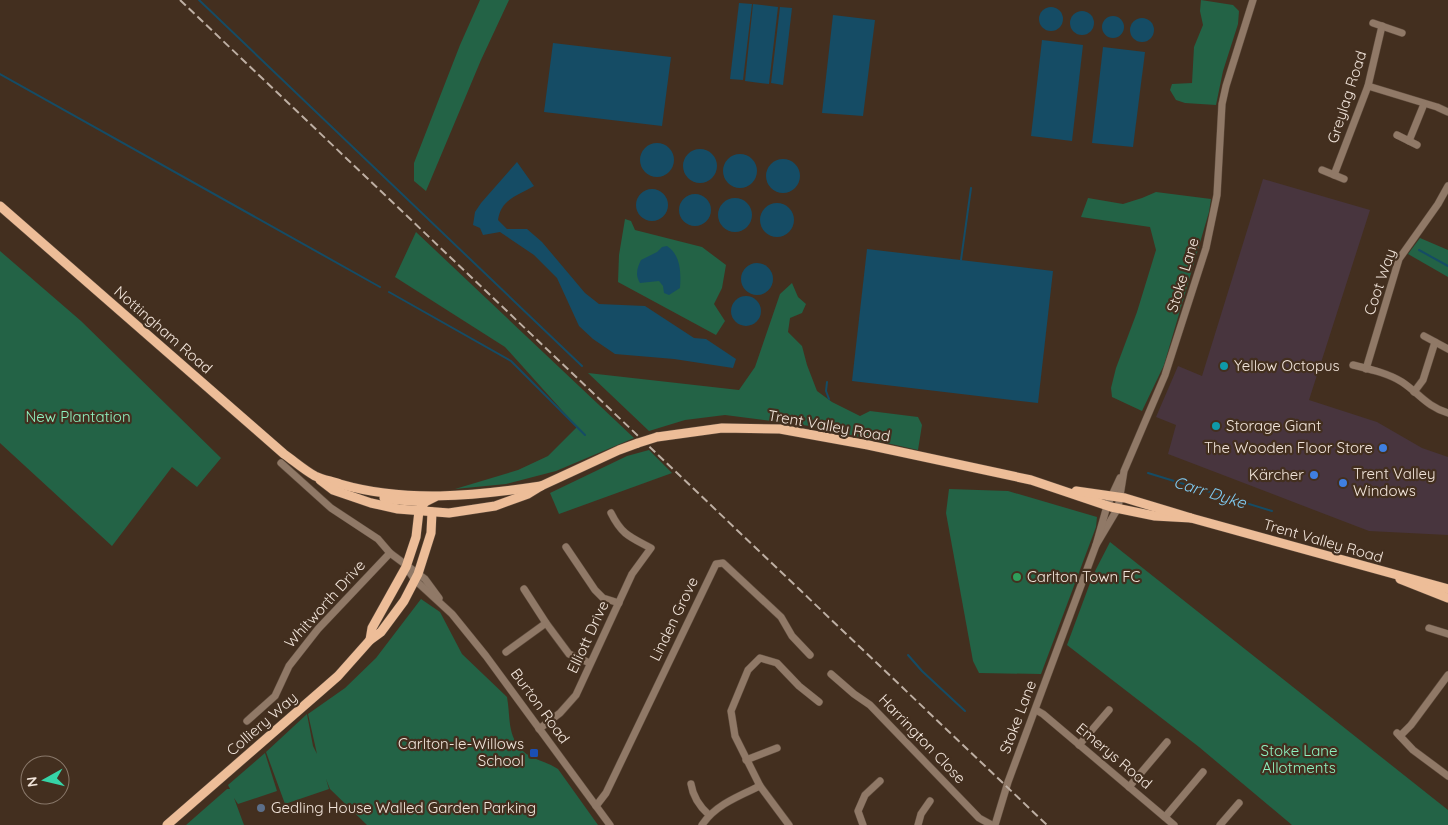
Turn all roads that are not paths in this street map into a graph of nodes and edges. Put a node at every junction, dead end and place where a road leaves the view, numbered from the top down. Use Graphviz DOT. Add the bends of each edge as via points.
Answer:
graph roads {
  1 [pos="1253,0"];
  2 [pos="1373,23"];
  3 [pos="1382,26"];
  4 [pos="1402,33"];
  5 [pos="1368,86"];
  6 [pos="1424,104"];
  7 [pos="1448,112"];
  8 [pos="1397,135"];
  9 [pos="1410,141"];
  10 [pos="1417,145"];
  11 [pos="1322,170"];
  12 [pos="1334,175"];
  13 [pos="1344,179"];
  14 [pos="1448,186"];
  15 [pos="0,206"];
  16 [pos="1424,336"];
  17 [pos="1434,342"];
  18 [pos="1448,349"];
  19 [pos="1353,365"];
  20 [pos="1366,368"];
  21 [pos="1414,392"];
  22 [pos="1448,413"];
  23 [pos="281,463"];
  24 [pos="1123,473"];
  25 [pos="313,474"];
  26 [pos="541,486"];
  27 [pos="1059,488"];
  28 [pos="368,491"];
  29 [pos="1111,495"];
  30 [pos="435,496"];
  31 [pos="1121,497"];
  32 [pos="425,502"];
  33 [pos="1107,506"];
  34 [pos="1118,508"];
  35 [pos="419,511"];
  36 [pos="432,512"];
  37 [pos="611,513"];
  38 [pos="1191,518"];
  39 [pos="1096,544"];
  40 [pos="566,547"];
  41 [pos="390,553"];
  42 [pos="406,566"];
  43 [pos="1389,574"];
  44 [pos="416,577"];
  45 [pos="524,589"];
  46 [pos="1448,589"];
  47 [pos="1448,598"];
  48 [pos="619,603"];
  49 [pos="546,623"];
  50 [pos="1429,628"];
  51 [pos="1448,634"];
  52 [pos="370,640"];
  53 [pos="506,652"];
  54 [pos="810,655"];
  55 [pos="590,663"];
  56 [pos="831,674"];
  57 [pos="1448,675"];
  58 [pos="819,702"];
  59 [pos="1036,710"];
  60 [pos="1109,710"];
  61 [pos="247,721"];
  62 [pos="539,729"];
  63 [pos="1167,742"];
  64 [pos="1079,745"];
  65 [pos="777,748"];
  66 [pos="746,760"];
  67 [pos="1204,772"];
  68 [pos="1447,772"];
  69 [pos="880,781"];
  70 [pos="760,786"];
  71 [pos="1129,787"];
  72 [pos="689,790"];
  73 [pos="930,801"];
  74 [pos="1239,803"];
  75 [pos="596,806"];
  76 [pos="709,815"];
  77 [pos="1165,817"];
  78 [pos="166,825"];
  79 [pos="610,825"];
  80 [pos="702,825"];
  81 [pos="789,825"];
  82 [pos="863,825"];
  83 [pos="918,825"];
  84 [pos="993,825"];
  85 [pos="1174,825"];
  86 [pos="1220,825"];
  1 -- 24 [label="street, Stoke Lane" via="1222,104 1217,195 1206,248 1165,375"];
  2 -- 3 [label="street"];
  3 -- 4 [label="street"];
  3 -- 5 [label="street, Greylag Road"];
  5 -- 6 [label="street"];
  5 -- 12 [label="street, Greylag Road"];
  6 -- 7 [label="street"];
  6 -- 9 [label="street"];
  8 -- 9 [label="street"];
  9 -- 10 [label="street"];
  11 -- 12 [label="street"];
  12 -- 13 [label="street"];
  14 -- 20 [label="street, Coot Way" via="1399,259"];
  15 -- 25 [label="main road, Nottingham Road" via="284,454"];
  16 -- 17 [label="street"];
  17 -- 18 [label="street"];
  17 -- 21 [label="street" via="1423,380"];
  19 -- 20 [label="street"];
  20 -- 21 [label="street" via="1395,378"];
  21 -- 22 [label="street" via="1428,404"];
  23 -- 41 [label="street, Burton Road" via="331,508 378,539"];
  24 -- 29 [label="street"];
  24 -- 31 [label="street, Stoke Lane"];
  25 -- 28 [label="main road, Trent Valley Road"];
  25 -- 35 [label="main road, Trent Valley Road" via="340,493 371,503"];
  26 -- 27 [label="main road, Trent Valley Road, bridge" via="638,443 722,428 756,427 879,448"];
  26 -- 30 [label="main road, Trent Valley Road"];
  26 -- 36 [label="main road, Trent Valley Road" via="496,506 449,513"];
  27 -- 29 [label="main road, Trent Valley Road"];
  27 -- 33 [label="main road, Trent Valley Road"];
  28 -- 30 [label="main road, Trent Valley Road"];
  28 -- 32 [label="main road" via="374,496"];
  29 -- 31 [label="main road, Trent Valley Road"];
  29 -- 33 [label="street"];
  30 -- 32 [label="main road"];
  31 -- 34 [label="street, Stoke Lane"];
  31 -- 38 [label="main road, Trent Valley Road"];
  32 -- 35 [label="main road"];
  32 -- 36 [label="main road"];
  33 -- 34 [label="main road, Trent Valley Road"];
  33 -- 39 [label="street"];
  34 -- 38 [label="main road, Trent Valley Road" via="1155,516"];
  34 -- 39 [label="street, Stoke Lane"];
  35 -- 36 [label="main road, Trent Valley Road"];
  35 -- 42 [label="main road, Colliery Way" via="416,537"];
  36 -- 44 [label="main road, Colliery Way" via="432,530"];
  37 -- 48 [label="street, Elliott Drive" via="618,527 628,536 651,548 632,574"];
  38 -- 43 [label="main road, Trent Valley Road"];
  39 -- 59 [label="street, Stoke Lane"];
  40 -- 48 [label="street" via="594,590 603,598"];
  41 -- 42 [label="street, Burton Road"];
  41 -- 61 [label="street, Whitworth Drive" via="318,629 289,666 275,696"];
  42 -- 44 [label="street, Burton Road"];
  42 -- 52 [label="main road, Colliery Way" via="372,628"];
  43 -- 46 [label="main road, Trent Valley Road"];
  43 -- 47 [label="main road, Trent Valley Road"];
  44 -- 52 [label="main road, Colliery Way" via="404,601 381,632"];
  44 -- 62 [label="street, Burton Road" via="425,579"];
  45 -- 49 [label="street"];
  48 -- 55 [label="street, Elliott Drive"];
  49 -- 53 [label="street"];
  49 -- 55 [label="street" via="570,654"];
  50 -- 51 [label="street"];
  52 -- 78 [label="main road, Colliery Way" via="338,676"];
  54 -- 75 [label="street, Linden Grove" via="792,636 781,617 723,563 716,564 606,793"];
  55 -- 62 [label="street, Elliott Drive" via="576,695 560,714"];
  56 -- 84 [label="street, Harrington Close" via="870,705 980,818"];
  57 -- 68 [label="street" via="1411,725 1399,734 1413,750"];
  58 -- 66 [label="street" via="777,663 760,658 748,670 731,711 735,736"];
  59 -- 64 [label="street, Emerys Road"];
  59 -- 84 [label="street, Stoke Lane"];
  60 -- 64 [label="street"];
  62 -- 75 [label="street, Burton Road"];
  63 -- 71 [label="street"];
  64 -- 71 [label="street, Emerys Road"];
  65 -- 66 [label="street"];
  66 -- 70 [label="street"];
  67 -- 77 [label="street"];
  69 -- 82 [label="street" via="865,795 858,812"];
  70 -- 76 [label="street"];
  70 -- 81 [label="street"];
  71 -- 77 [label="street, Emerys Road"];
  72 -- 76 [label="street"];
  73 -- 83 [label="street"];
  74 -- 86 [label="street"];
  75 -- 79 [label="street, Burton Road"];
  76 -- 80 [label="street"];
  77 -- 85 [label="street, Emerys Road"];
}
